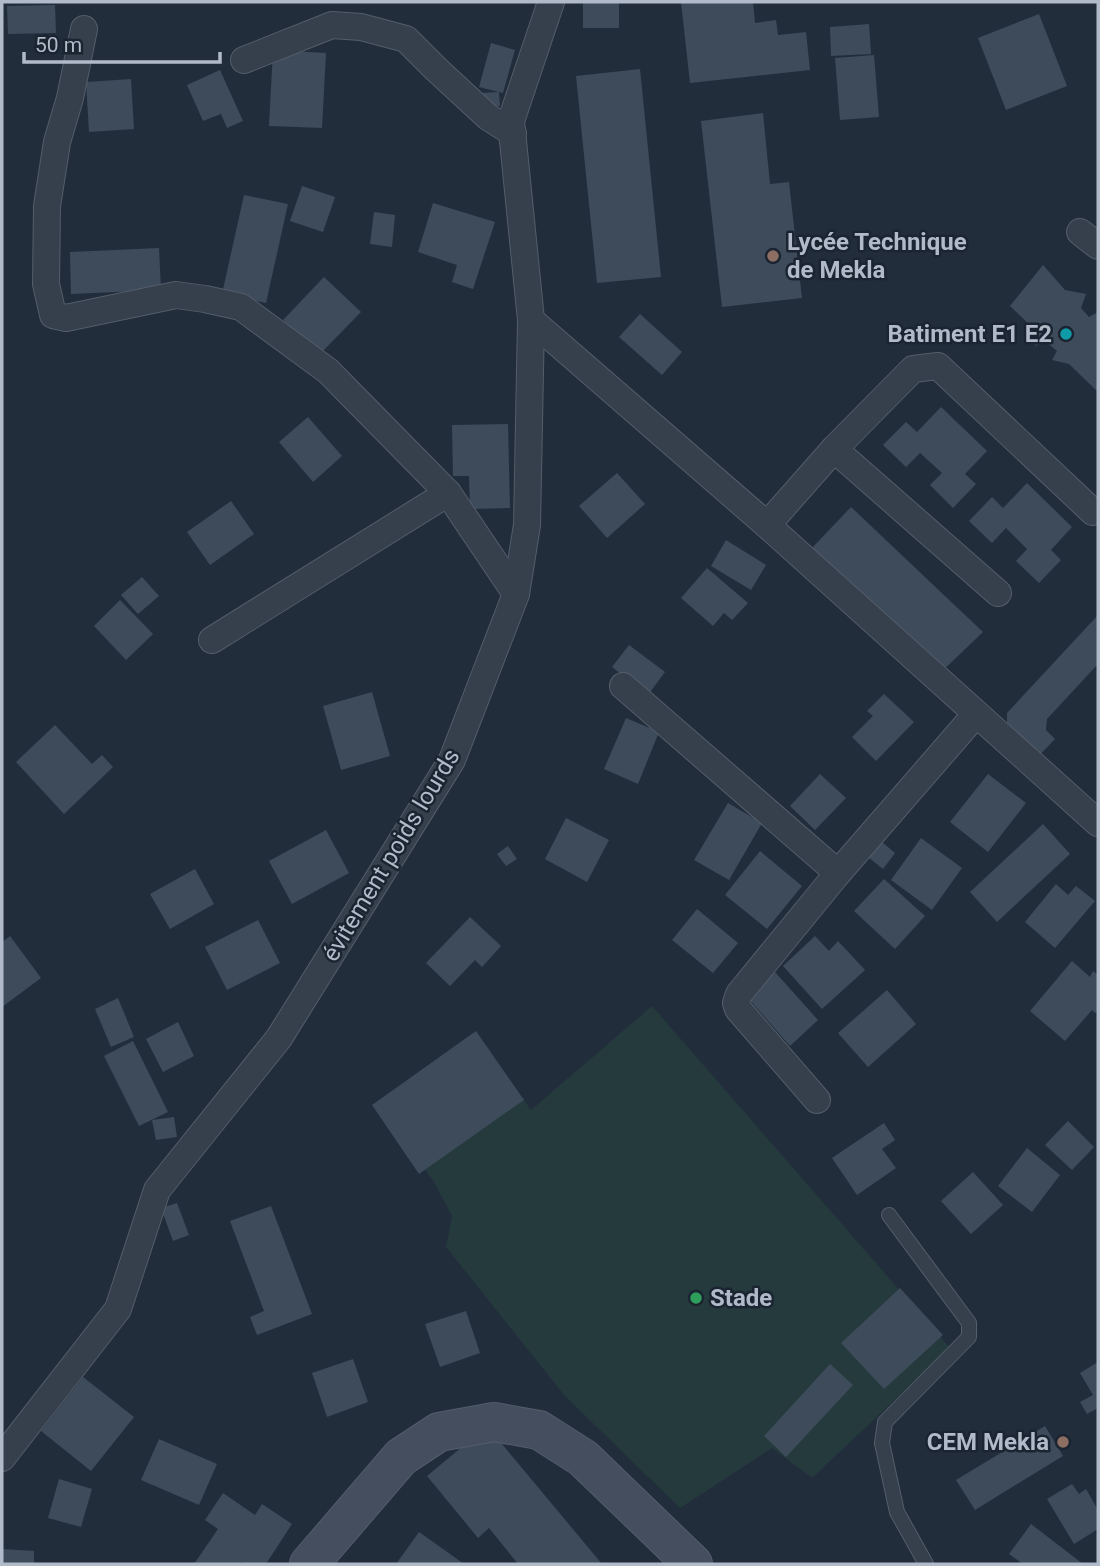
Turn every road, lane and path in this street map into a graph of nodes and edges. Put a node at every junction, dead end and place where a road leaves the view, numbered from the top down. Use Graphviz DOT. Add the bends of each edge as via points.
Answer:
graph roads {
  1 [pos="551,2"];
  2 [pos="84,29"];
  3 [pos="244,60"];
  4 [pos="513,133"];
  5 [pos="531,320"];
  6 [pos="834,449"];
  7 [pos="448,493"];
  8 [pos="1093,512"];
  9 [pos="767,525"];
  10 [pos="998,593"];
  11 [pos="516,594"];
  12 [pos="212,640"];
  13 [pos="623,686"];
  14 [pos="976,714"];
  15 [pos="1098,823"];
  16 [pos="838,873"];
  17 [pos="817,1100"];
  18 [pos="888,1215"];
  19 [pos="2,1458"];
  20 [pos="309,1564"];
  21 [pos="693,1564"];
  22 [pos="926,1564"];
  1 -- 4 [label="street, évitement poids lourds" via="512,121"];
  2 -- 7 [label="street" via="47,206 46,284 53,315 66,318 176,295 241,307 328,371"];
  3 -- 4 [label="street" via="332,25 406,39 488,117"];
  4 -- 5 [label="street, évitement poids lourds"];
  5 -- 9 [label="street"];
  5 -- 11 [label="street, évitement poids lourds" via="527,525"];
  6 -- 8 [label="street" via="913,369 939,366"];
  6 -- 9 [label="street"];
  6 -- 10 [label="street"];
  7 -- 11 [label="street"];
  7 -- 12 [label="street"];
  9 -- 14 [label="street"];
  11 -- 19 [label="street, évitement poids lourds" via="452,760 279,1038 157,1190 118,1309"];
  13 -- 16 [label="street"];
  14 -- 15 [label="street"];
  14 -- 16 [label="street"];
  16 -- 17 [label="street" via="736,1003"];
  18 -- 22 [label="lane" via="970,1323 969,1337 885,1422 883,1430 897,1512"];
  20 -- 21 [label="main road" via="401,1457 439,1432 494,1422 539,1430 583,1458"];
}
